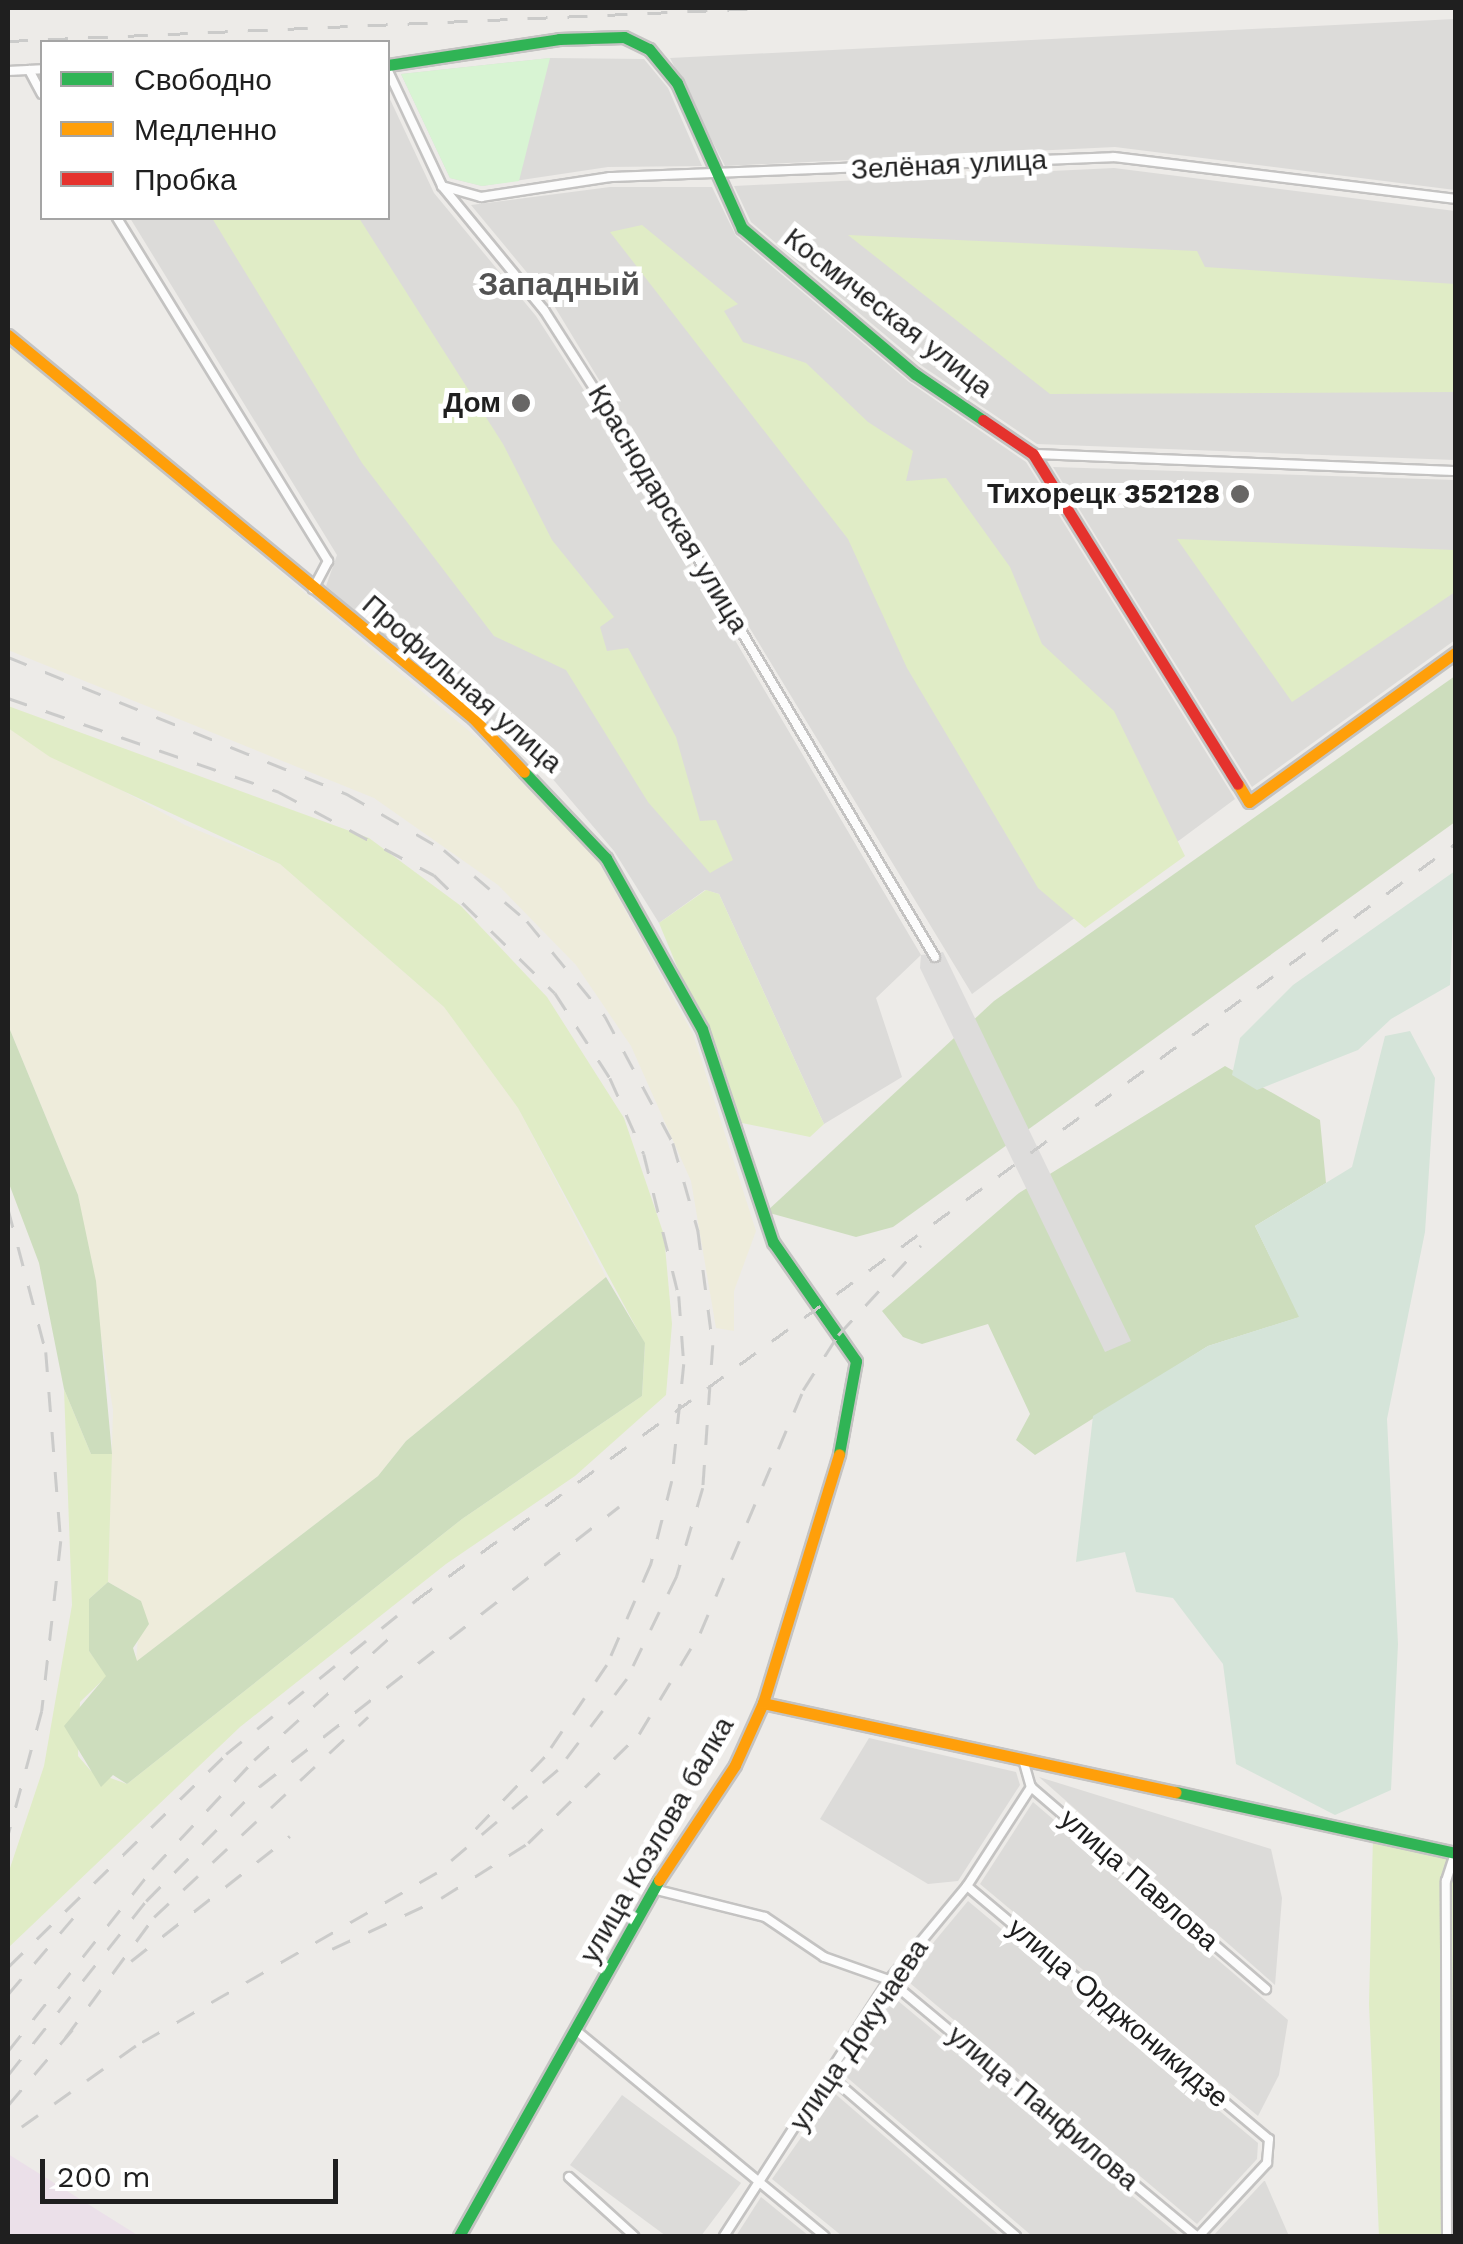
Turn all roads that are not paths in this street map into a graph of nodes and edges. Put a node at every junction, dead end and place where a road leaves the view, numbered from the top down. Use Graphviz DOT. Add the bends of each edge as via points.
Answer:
graph roads {
  1 [pos="390,68"];
  2 [pos="40,69"];
  3 [pos="28,70"];
  4 [pos="8,72"];
  5 [pos="390,72"];
  6 [pos="40,91"];
  7 [pos="718,176"];
  8 [pos="442,186"];
  9 [pos="1456,199"];
  10 [pos="118,220"];
  11 [pos="8,335"];
  12 [pos="1034,454"];
  13 [pos="1456,470"];
  14 [pos="313,588"];
  15 [pos="1456,652"];
  16 [pos="934,958"];
  17 [pos="858,1386"];
  18 [pos="763,1703"];
  19 [pos="1024,1763"];
  20 [pos="1031,1787"];
  21 [pos="1455,1853"];
  22 [pos="967,1886"];
  23 [pos="653,1889"];
  24 [pos="889,1980"];
  25 [pos="1266,1989"];
  26 [pos="578,2032"];
  27 [pos="830,2076"];
  28 [pos="569,2176"];
  29 [pos="758,2181"];
  30 [pos="459,2236"];
  31 [pos="634,2236"];
  32 [pos="724,2236"];
  33 [pos="825,2236"];
  34 [pos="1016,2236"];
  35 [pos="1198,2236"];
  36 [pos="1448,2236"];
  1 -- 7 [label="main road, Космическая улица" via="559,39 624,37 649,48 677,82"];
  2 -- 3 [label="street"];
  3 -- 4 [label="street"];
  3 -- 6 [label="street"];
  5 -- 8 [label="street, Краснодарская улица"];
  7 -- 8 [label="street, Зелёная улица" via="610,177 482,197"];
  7 -- 9 [label="street, Зелёная улица" via="1114,158"];
  7 -- 12 [label="main road, Космическая улица" via="742,228 916,374"];
  8 -- 16 [label="street, Краснодарская улица" via="544,310 634,449"];
  10 -- 14 [label="street" via="328,561"];
  11 -- 14 [label="main road, Профильная улица"];
  12 -- 13 [label="street"];
  12 -- 15 [label="main road, Космическая улица" via="1249,802"];
  14 -- 17 [label="main road, Профильная улица" via="473,718 606,858 702,1029 758,1211 856,1362"];
  17 -- 18 [label="main road, улица Козлова балка"];
  18 -- 19 [label="main road"];
  18 -- 23 [label="main road, улица Козлова балка" via="722,1787"];
  19 -- 20 [label="street"];
  19 -- 21 [label="main road"];
  20 -- 22 [label="street, улица Докучаева"];
  20 -- 25 [label="street, улица Павлова"];
  21 -- 36 [label="street" via="1446,1881"];
  22 -- 24 [label="street, улица Докучаева"];
  22 -- 35 [label="street, улица Орджоникидзе" via="1269,2139 1267,2163"];
  23 -- 24 [label="street" via="765,1917 824,1957"];
  23 -- 26 [label="main road, улица Козлова балка"];
  24 -- 27 [label="street, улица Докучаева"];
  24 -- 35 [label="street, улица Панфилова"];
  26 -- 29 [label="street"];
  26 -- 30 [label="main road, улица Козлова балка"];
  27 -- 29 [label="street, улица Докучаева"];
  27 -- 34 [label="street"];
  28 -- 31 [label="street"];
  29 -- 32 [label="street, улица Докучаева"];
  29 -- 33 [label="street"];
}
